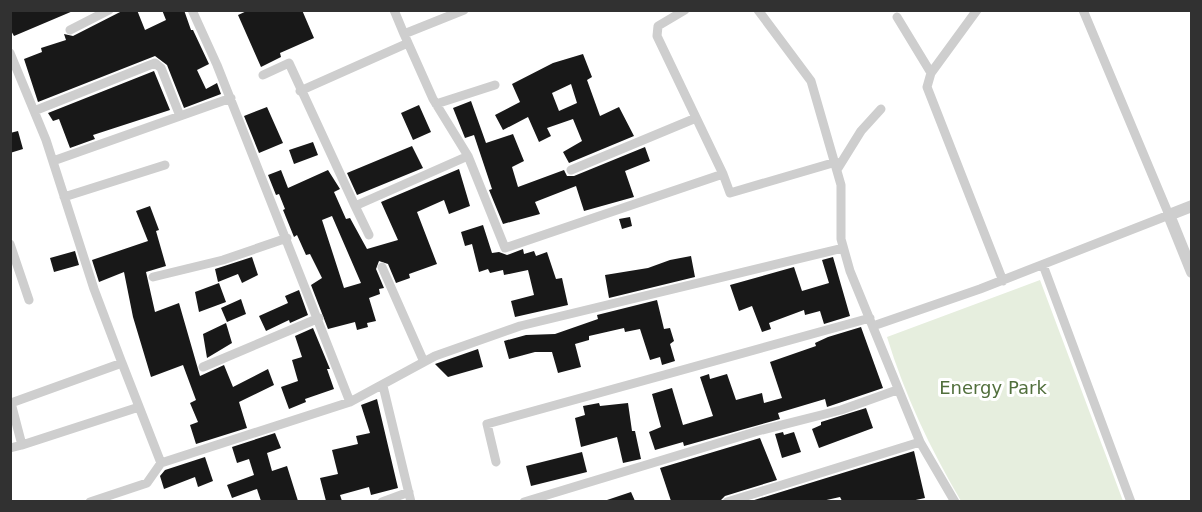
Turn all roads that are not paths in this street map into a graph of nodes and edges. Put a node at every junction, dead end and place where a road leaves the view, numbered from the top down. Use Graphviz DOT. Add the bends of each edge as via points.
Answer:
graph roads {
  1 [pos="110,10"];
  2 [pos="192,10"];
  3 [pos="394,10"];
  4 [pos="464,10"];
  5 [pos="686,10"];
  6 [pos="758,10"];
  7 [pos="977,10"];
  8 [pos="1083,10"];
  9 [pos="897,17"];
  10 [pos="70,30"];
  11 [pos="404,34"];
  12 [pos="408,43"];
  13 [pos="10,54"];
  14 [pos="931,73"];
  15 [pos="263,75"];
  16 [pos="495,85"];
  17 [pos="300,91"];
  18 [pos="231,98"];
  19 [pos="436,104"];
  20 [pos="881,109"];
  21 [pos="34,111"];
  22 [pos="180,116"];
  23 [pos="696,118"];
  24 [pos="468,156"];
  25 [pos="52,161"];
  26 [pos="165,165"];
  27 [pos="837,165"];
  28 [pos="571,170"];
  29 [pos="723,174"];
  30 [pos="64,197"];
  31 [pos="355,206"];
  32 [pos="1191,206"];
  33 [pos="1169,215"];
  34 [pos="369,235"];
  35 [pos="286,238"];
  36 [pos="10,244"];
  37 [pos="843,248"];
  38 [pos="1043,265"];
  39 [pos="382,267"];
  40 [pos="1191,272"];
  41 [pos="153,277"];
  42 [pos="1003,281"];
  43 [pos="29,300"];
  44 [pos="319,318"];
  45 [pos="871,322"];
  46 [pos="424,362"];
  47 [pos="122,363"];
  48 [pos="203,367"];
  49 [pos="383,386"];
  50 [pos="897,390"];
  51 [pos="350,402"];
  52 [pos="11,403"];
  53 [pos="139,407"];
  54 [pos="920,442"];
  55 [pos="22,445"];
  56 [pos="10,447"];
  57 [pos="161,462"];
  58 [pos="496,462"];
  59 [pos="410,497"];
  60 [pos="954,500"];
  61 [pos="90,501"];
  62 [pos="382,501"];
  63 [pos="524,501"];
  64 [pos="727,501"];
  65 [pos="942,501"];
  66 [pos="1131,501"];
  1 -- 10 [label="street"];
  2 -- 18 [label="street"];
  3 -- 11 [label="street"];
  4 -- 11 [label="street"];
  5 -- 23 [label="street" via="656,30"];
  6 -- 27 [label="street" via="811,81"];
  7 -- 14 [label="street"];
  8 -- 33 [label="street"];
  9 -- 14 [label="street"];
  11 -- 12 [label="street"];
  12 -- 17 [label="street"];
  12 -- 19 [label="street"];
  13 -- 21 [label="street"];
  14 -- 42 [label="street" via="927,87"];
  15 -- 17 [label="street" via="289,63"];
  16 -- 19 [label="street"];
  17 -- 31 [label="street"];
  18 -- 22 [label="street"];
  18 -- 35 [label="street"];
  19 -- 24 [label="street"];
  20 -- 27 [label="street"];
  21 -- 22 [label="street" via="155,63 161,68"];
  21 -- 25 [label="street"];
  22 -- 25 [label="street"];
  23 -- 28 [label="street"];
  23 -- 29 [label="street"];
  24 -- 29 [label="street" via="505,248"];
  24 -- 31 [label="street"];
  25 -- 30 [label="street"];
  26 -- 30 [label="street"];
  27 -- 29 [label="street" via="730,193"];
  27 -- 37 [label="street" via="842,185 839,213"];
  30 -- 47 [label="street"];
  31 -- 34 [label="street"];
  32 -- 33 [label="street"];
  33 -- 38 [label="street"];
  33 -- 40 [label="street"];
  35 -- 41 [label="street" via="223,260"];
  35 -- 44 [label="street"];
  36 -- 43 [label="street"];
  37 -- 45 [label="street"];
  37 -- 46 [label="street" via="519,326"];
  38 -- 42 [label="street"];
  38 -- 66 [label="street"];
  39 -- 46 [label="street"];
  42 -- 45 [label="street"];
  44 -- 48 [label="street"];
  44 -- 51 [label="street"];
  45 -- 50 [label="street"];
  45 -- 58 [label="street" via="487,424"];
  46 -- 49 [label="street"];
  47 -- 52 [label="street"];
  47 -- 53 [label="street"];
  49 -- 51 [label="street"];
  49 -- 59 [label="street"];
  50 -- 54 [label="street"];
  50 -- 63 [label="street" via="842,410"];
  51 -- 57 [label="street"];
  52 -- 55 [label="street"];
  53 -- 55 [label="street"];
  53 -- 57 [label="street"];
  54 -- 60 [label="street"];
  54 -- 64 [label="street"];
  55 -- 56 [label="street"];
  57 -- 61 [label="street" via="147,483"];
  59 -- 62 [label="street"];
  60 -- 65 [label="street"];
}
